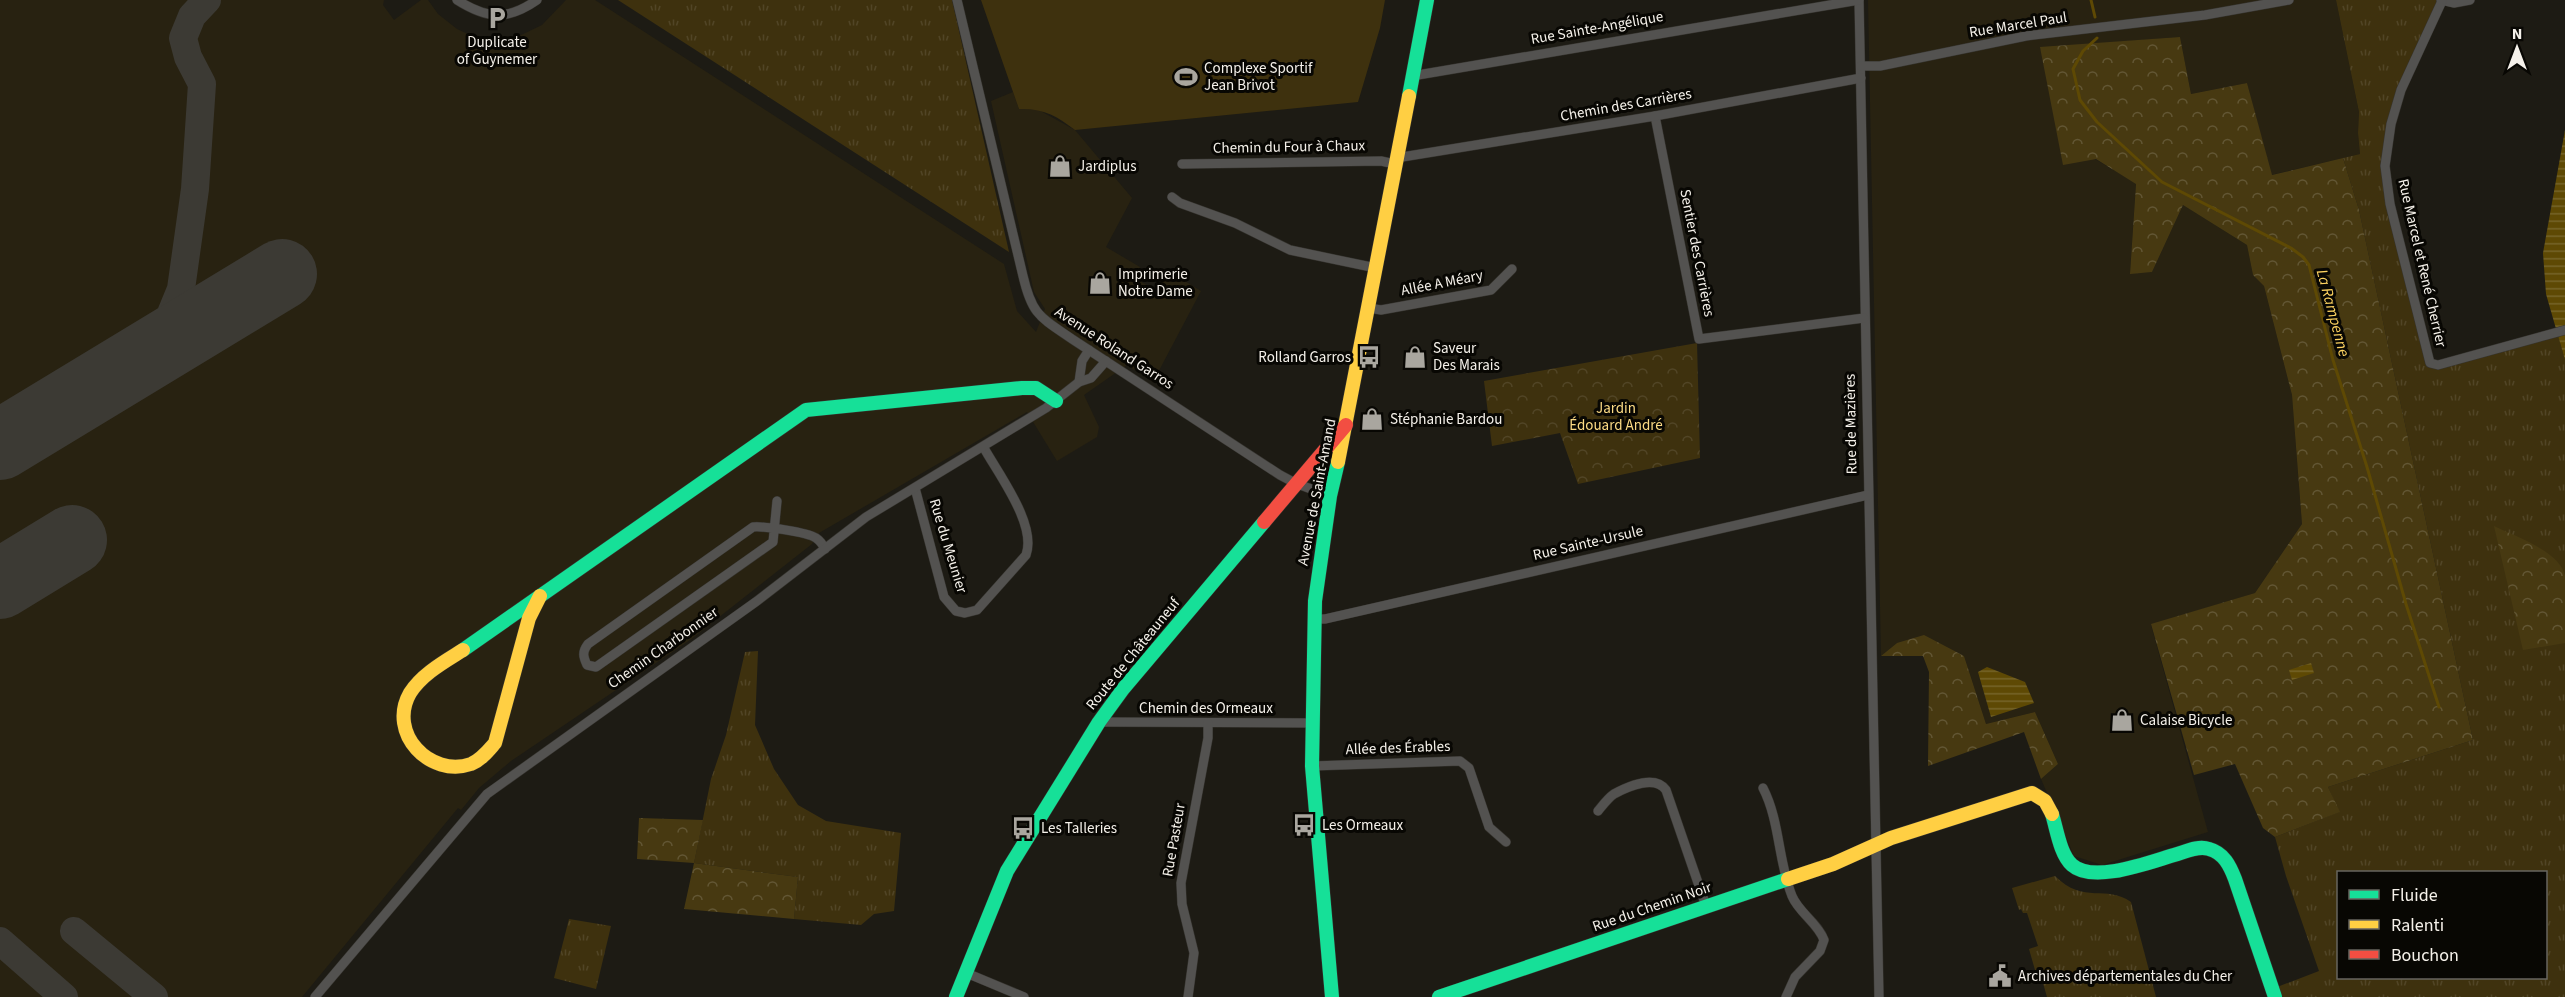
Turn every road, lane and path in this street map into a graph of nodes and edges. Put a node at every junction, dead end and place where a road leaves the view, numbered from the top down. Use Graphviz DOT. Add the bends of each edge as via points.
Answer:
graph roads {
  1 [pos="457,0"];
  2 [pos="537,0"];
  3 [pos="957,0"];
  4 [pos="1427,0"];
  5 [pos="1859,0"];
  6 [pos="2289,0"];
  7 [pos="2441,0"];
  8 [pos="2470,0"];
  9 [pos="1861,66"];
  10 [pos="1412,76"];
  11 [pos="1861,78"];
  12 [pos="1655,116"];
  13 [pos="1396,161"];
  14 [pos="1182,164"];
  15 [pos="1172,197"];
  16 [pos="1376,268"];
  17 [pos="1512,268"];
  18 [pos="1369,308"];
  19 [pos="1864,318"];
  20 [pos="2565,330"];
  21 [pos="1089,350"];
  22 [pos="1106,361"];
  23 [pos="1079,382"];
  24 [pos="1056,401"];
  25 [pos="1346,425"];
  26 [pos="984,448"];
  27 [pos="1295,483"];
  28 [pos="915,488"];
  29 [pos="1868,495"];
  30 [pos="1330,496"];
  31 [pos="777,501"];
  32 [pos="775,528"];
  33 [pos="825,549"];
  34 [pos="540,596"];
  35 [pos="1314,619"];
  36 [pos="1099,722"];
  37 [pos="1208,723"];
  38 [pos="1312,723"];
  39 [pos="1312,766"];
  40 [pos="1763,789"];
  41 [pos="1598,811"];
  42 [pos="1506,842"];
  43 [pos="1875,847"];
  44 [pos="1786,879"];
  45 [pos="1706,906"];
  46 [pos="964,972"];
  47 [pos="315,997"];
  48 [pos="956,997"];
  49 [pos="1024,997"];
  50 [pos="1188,997"];
  51 [pos="1332,997"];
  52 [pos="1439,997"];
  53 [pos="1786,997"];
  54 [pos="1879,997"];
  55 [pos="2275,997"];
  1 -- 2 [label="street" via="476,12 499,16 521,11"];
  3 -- 21 [label="street, Avenue Roland Garros" via="1029,300 1040,316"];
  4 -- 10 [label="street, Avenue de Saint-Amand"];
  5 -- 9 [label="street, Rue de Mazières"];
  5 -- 10 [label="street, Rue Sainte-Angélique"];
  6 -- 9 [label="street, Rue Marcel Paul" via="2205,15 2026,36 1881,66"];
  7 -- 8 [label="street"];
  7 -- 20 [label="street, Rue Marcel et René Cherrier" via="2401,90 2385,166 2390,204 2430,363 2438,365"];
  9 -- 11 [label="street, Rue de Mazières"];
  10 -- 13 [label="street, Avenue de Saint-Amand"];
  11 -- 12 [label="street, Chemin des Carrières"];
  11 -- 19 [label="street, Rue de Mazières"];
  12 -- 13 [label="street, Chemin des Carrières"];
  12 -- 19 [label="street, Sentier des Carrières" via="1699,339"];
  13 -- 14 [label="street, Chemin du Four à Chaux"];
  13 -- 16 [label="street, Avenue de Saint-Amand"];
  15 -- 16 [label="street" via="1290,250"];
  16 -- 18 [label="street, Avenue de Saint-Amand"];
  17 -- 18 [label="street, Allée A Méary" via="1491,290 1381,310"];
  18 -- 25 [label="street, Avenue de Saint-Amand"];
  19 -- 29 [label="street, Rue de Mazières"];
  21 -- 22 [label="street, Avenue Roland Garros"];
  21 -- 23 [label="street" via="1082,361"];
  22 -- 23 [label="street, Chemin Charbonnier" via="1091,378"];
  22 -- 27 [label="street, Avenue Roland Garros"];
  23 -- 24 [label="street, Chemin Charbonnier"];
  24 -- 26 [label="street, Chemin Charbonnier"];
  24 -- 34 [label="street" via="1036,388 1022,388 806,410"];
  25 -- 27 [label="street, Route de Châteauneuf"];
  25 -- 30 [label="street, Avenue de Saint-Amand"];
  26 -- 28 [label="street, Chemin Charbonnier"];
  26 -- 28 [label="street, Rue du Meunier" via="1026,523 1029,547 976,610 956,611 944,597"];
  27 -- 30 [label="street, Avenue Roland Garros"];
  27 -- 36 [label="street, Route de Châteauneuf"];
  28 -- 33 [label="street, Chemin Charbonnier"];
  29 -- 35 [label="street, Rue Sainte-Ursule"];
  29 -- 43 [label="street, Rue de Mazières"];
  30 -- 35 [label="street, Avenue de Saint-Amand"];
  31 -- 32 [label="street"];
  32 -- 32 [label="street" via="753,527 588,644 584,650 587,665 596,667 773,542"];
  32 -- 33 [label="street" via="815,537"];
  33 -- 47 [label="street, Chemin Charbonnier" via="487,794"];
  34 -- 34 [label="street" via="422,678 409,697 405,714 411,745 422,756 436,763 469,765 495,743 529,618"];
  35 -- 38 [label="street, Avenue de Saint-Amand"];
  36 -- 37 [label="street, Chemin des Ormeaux"];
  36 -- 46 [label="street, Route de Châteauneuf" via="1007,871"];
  37 -- 38 [label="street, Chemin des Ormeaux"];
  37 -- 50 [label="street, Rue Pasteur" via="1181,882 1194,953"];
  38 -- 39 [label="street, Avenue de Saint-Amand"];
  39 -- 42 [label="street, Allée des Érables" via="1460,760 1469,768 1489,827"];
  39 -- 51 [label="street, Avenue de Saint-Amand"];
  40 -- 44 [label="street" via="1770,802"];
  41 -- 45 [label="street" via="1613,795 1653,781 1662,784"];
  43 -- 44 [label="street, Rue du Chemin Noir"];
  43 -- 54 [label="street, Rue de Mazières"];
  43 -- 55 [label="street, Rue du Chemin Noir" via="1891,837 2032,793 2050,808 2067,856 2081,872 2103,874 2191,849 2214,848 2228,862"];
  44 -- 45 [label="street, Rue du Chemin Noir"];
  44 -- 53 [label="street" via="1798,907 1824,940 1820,951 1795,977"];
  45 -- 52 [label="street, Rue du Chemin Noir"];
  46 -- 48 [label="street, Route de Châteauneuf"];
  46 -- 49 [label="street"];
}
